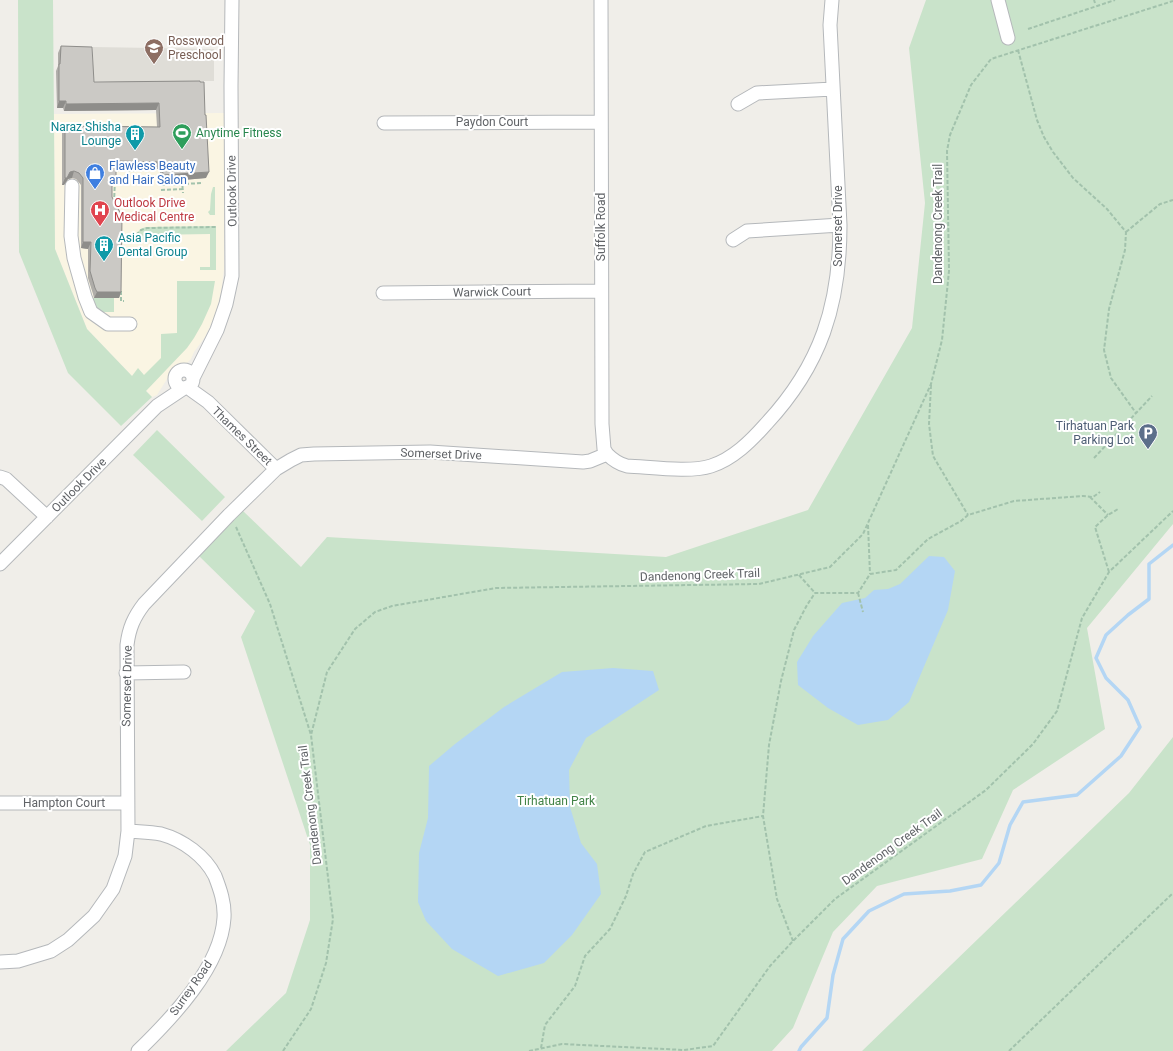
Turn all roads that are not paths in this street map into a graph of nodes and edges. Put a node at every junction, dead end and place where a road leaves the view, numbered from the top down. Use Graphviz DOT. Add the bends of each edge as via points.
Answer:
graph roads {
  1 [pos="601,0"];
  2 [pos="832,0"];
  3 [pos="998,0"];
  4 [pos="231,1"];
  5 [pos="1008,38"];
  6 [pos="833,89"];
  7 [pos="738,104"];
  8 [pos="384,122"];
  9 [pos="600,122"];
  10 [pos="72,186"];
  11 [pos="840,225"];
  12 [pos="733,240"];
  13 [pos="601,290"];
  14 [pos="383,292"];
  15 [pos="130,324"];
  16 [pos="186,381"];
  17 [pos="607,454"];
  18 [pos="276,469"];
  19 [pos="0,477"];
  20 [pos="47,517"];
  21 [pos="0,564"];
  22 [pos="184,672"];
  23 [pos="126,673"];
  24 [pos="0,803"];
  25 [pos="127,803"];
  26 [pos="128,831"];
  27 [pos="0,962"];
  28 [pos="138,1051"];
  1 -- 9 [label="street, Suffolk Road"];
  2 -- 6 [label="street, Somerset Drive" via="830,25"];
  3 -- 5 [label="street"];
  4 -- 16 [label="street, Outlook Drive" via="232,276 217,330"];
  6 -- 7 [label="street" via="757,93"];
  6 -- 11 [label="street, Somerset Drive"];
  8 -- 9 [label="street, Paydon Court"];
  9 -- 13 [label="street, Suffolk Road"];
  10 -- 15 [label="street" via="74,258 91,312 108,324"];
  11 -- 12 [label="street" via="747,231"];
  11 -- 17 [label="street, Somerset Drive" via="838,274 826,327 806,372 783,405 758,434 720,463 692,469 627,466 612,460"];
  13 -- 14 [label="street, Warwick Court"];
  13 -- 17 [label="street, Suffolk Road" via="602,424 604,449"];
  16 -- 18 [label="street, Thames Street"];
  16 -- 20 [label="street, Outlook Drive" via="157,406"];
  17 -- 18 [label="street, Somerset Drive" via="583,462 430,452 314,454 301,455"];
  18 -- 23 [label="street, Somerset Drive" via="135,616 129,630"];
  19 -- 20 [label="street" via="6,479"];
  20 -- 21 [label="street, Outlook Drive"];
  22 -- 23 [label="street"];
  23 -- 25 [label="street, Somerset Drive"];
  24 -- 25 [label="street, Hampton Court"];
  25 -- 26 [label="street, Somerset Drive"];
  26 -- 27 [label="street, Somerset Drive" via="125,856 112,889 94,916 68,940 51,951 18,961"];
  26 -- 28 [label="street, Surrey Road" via="162,835 186,845 197,854 212,871 219,886 224,916 220,938 202,975 163,1027"];
}
